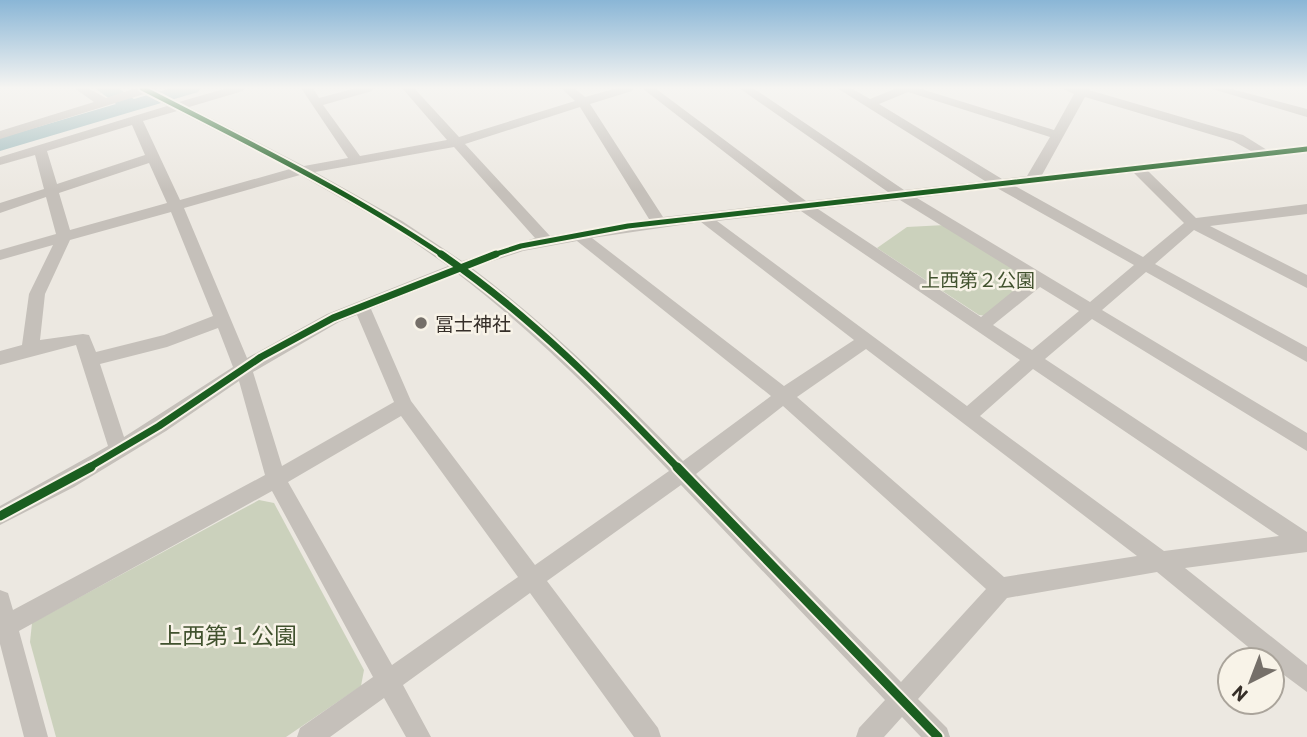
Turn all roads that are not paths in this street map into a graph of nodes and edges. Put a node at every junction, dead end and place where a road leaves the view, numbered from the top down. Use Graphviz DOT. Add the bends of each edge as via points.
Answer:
graph roads {
  1 [pos="42,122"];
  2 [pos="127,122"];
  3 [pos="136,122"];
  4 [pos="211,122"];
  5 [pos="330,122"];
  6 [pos="439,122"];
  7 [pos="517,122"];
  8 [pos="596,122"];
  9 [pos="693,122"];
  10 [pos="795,122"];
  11 [pos="899,122"];
  12 [pos="1016,122"];
  13 [pos="1064,122"];
  14 [pos="1188,122"];
  15 [pos="0,135"];
  16 [pos="1056,135"];
  17 [pos="457,142"];
  18 [pos="40,149"];
  19 [pos="1301,149"];
  20 [pos="1263,153"];
  21 [pos="152,157"];
  22 [pos="356,160"];
  23 [pos="0,161"];
  24 [pos="1307,161"];
  25 [pos="1138,169"];
  26 [pos="302,170"];
  27 [pos="1033,178"];
  28 [pos="998,183"];
  29 [pos="53,190"];
  30 [pos="902,195"];
  31 [pos="803,206"];
  32 [pos="176,207"];
  33 [pos="0,208"];
  34 [pos="1307,209"];
  35 [pos="703,217"];
  36 [pos="659,223"];
  37 [pos="1193,223"];
  38 [pos="578,234"];
  39 [pos="64,237"];
  40 [pos="545,240"];
  41 [pos="0,255"];
  42 [pos="1143,264"];
  43 [pos="460,267"];
  44 [pos="1040,278"];
  45 [pos="1307,282"];
  46 [pos="362,307"];
  47 [pos="1091,311"];
  48 [pos="223,319"];
  49 [pos="982,325"];
  50 [pos="867,340"];
  51 [pos="30,349"];
  52 [pos="1307,355"];
  53 [pos="0,358"];
  54 [pos="1031,359"];
  55 [pos="90,360"];
  56 [pos="243,369"];
  57 [pos="784,396"];
  58 [pos="404,405"];
  59 [pos="967,416"];
  60 [pos="1307,443"];
  61 [pos="119,450"];
  62 [pos="682,473"];
  63 [pos="276,480"];
  64 [pos="0,516"];
  65 [pos="1306,542"];
  66 [pos="1159,562"];
  67 [pos="532,579"];
  68 [pos="1001,588"];
  69 [pos="0,601"];
  70 [pos="4,627"];
  71 [pos="1307,680"];
  72 [pos="388,682"];
  73 [pos="903,701"];
  74 [pos="36,737"];
  75 [pos="309,737"];
  76 [pos="419,737"];
  77 [pos="649,737"];
  78 [pos="868,737"];
  79 [pos="938,737"];
  1 -- 15 [label="street"];
  2 -- 18 [label="street"];
  3 -- 21 [label="street"];
  4 -- 26 [label="street"];
  5 -- 22 [label="street"];
  6 -- 17 [label="street"];
  7 -- 17 [label="street"];
  8 -- 36 [label="street"];
  9 -- 31 [label="street"];
  10 -- 30 [label="street"];
  11 -- 28 [label="street"];
  12 -- 16 [label="street"];
  13 -- 16 [label="street"];
  14 -- 20 [label="street" via="1238,138"];
  16 -- 27 [label="street"];
  17 -- 22 [label="street"];
  17 -- 40 [label="street"];
  18 -- 23 [label="street"];
  18 -- 29 [label="street"];
  19 -- 20 [label="street"];
  19 -- 24 [label="street"];
  20 -- 25 [label="street"];
  21 -- 29 [label="street"];
  21 -- 32 [label="street"];
  22 -- 26 [label="street"];
  25 -- 27 [label="street"];
  25 -- 37 [label="street"];
  26 -- 32 [label="street"];
  26 -- 43 [label="street" via="397,224"];
  27 -- 28 [label="street"];
  28 -- 30 [label="street"];
  28 -- 42 [label="street"];
  29 -- 33 [label="street"];
  29 -- 39 [label="street"];
  30 -- 31 [label="street"];
  30 -- 44 [label="street"];
  31 -- 35 [label="street"];
  31 -- 49 [label="street"];
  32 -- 39 [label="street"];
  32 -- 48 [label="street"];
  34 -- 37 [label="street"];
  35 -- 36 [label="street"];
  35 -- 50 [label="street"];
  36 -- 38 [label="street"];
  37 -- 42 [label="street"];
  37 -- 45 [label="street"];
  38 -- 40 [label="street"];
  38 -- 57 [label="street"];
  39 -- 41 [label="street"];
  39 -- 51 [label="street" via="37,294"];
  40 -- 43 [label="street"];
  42 -- 47 [label="street"];
  42 -- 52 [label="street"];
  43 -- 46 [label="street"];
  43 -- 62 [label="street" via="550,339"];
  44 -- 47 [label="street"];
  44 -- 49 [label="street"];
  46 -- 56 [label="street" via="300,335"];
  46 -- 58 [label="street"];
  47 -- 54 [label="street"];
  47 -- 60 [label="street"];
  48 -- 55 [label="street" via="167,341"];
  48 -- 56 [label="street"];
  49 -- 54 [label="street"];
  50 -- 57 [label="street"];
  50 -- 59 [label="street"];
  51 -- 53 [label="street"];
  51 -- 55 [label="street" via="80,339"];
  54 -- 59 [label="street"];
  54 -- 65 [label="street"];
  55 -- 61 [label="street"];
  56 -- 61 [label="street"];
  56 -- 63 [label="street"];
  57 -- 62 [label="street"];
  57 -- 68 [label="street"];
  58 -- 63 [label="street"];
  58 -- 67 [label="street"];
  59 -- 66 [label="street"];
  61 -- 64 [label="street"];
  62 -- 67 [label="street"];
  62 -- 73 [label="street"];
  63 -- 70 [label="street"];
  63 -- 72 [label="street"];
  65 -- 66 [label="street"];
  66 -- 68 [label="street"];
  66 -- 71 [label="street"];
  67 -- 72 [label="street"];
  67 -- 77 [label="street"];
  68 -- 73 [label="street"];
  69 -- 70 [label="street"];
  70 -- 74 [label="street"];
  72 -- 75 [label="street"];
  72 -- 76 [label="street"];
  73 -- 78 [label="street"];
  73 -- 79 [label="street"];
}
